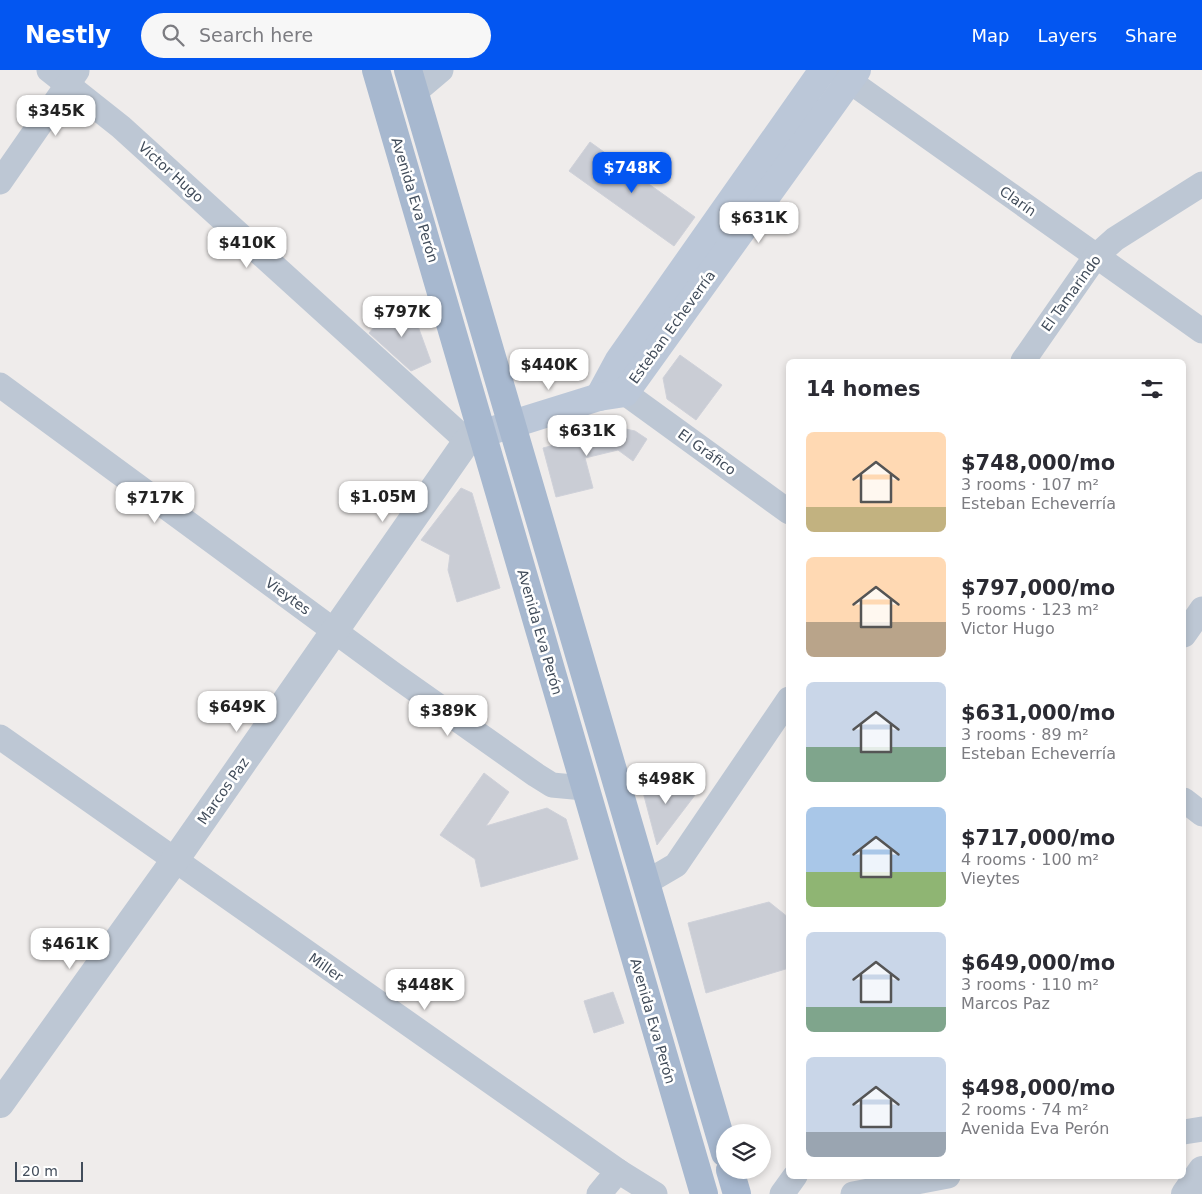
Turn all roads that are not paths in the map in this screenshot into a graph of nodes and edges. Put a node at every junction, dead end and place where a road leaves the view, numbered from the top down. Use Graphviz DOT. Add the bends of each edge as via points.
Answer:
graph roads {
  1 [pos="49,70"];
  2 [pos="376,70"];
  3 [pos="441,70"];
  4 [pos="823,70"];
  5 [pos="847,74"];
  6 [pos="74,77"];
  7 [pos="412,81"];
  8 [pos="0,182"];
  9 [pos="1202,184"];
  10 [pos="1096,256"];
  11 [pos="1202,331"];
  12 [pos="1023,359"];
  13 [pos="0,386"];
  14 [pos="612,395"];
  15 [pos="511,425"];
  16 [pos="475,437"];
  17 [pos="786,510"];
  18 [pos="1202,609"];
  19 [pos="335,630"];
  20 [pos="1186,632"];
  21 [pos="786,703"];
  22 [pos="0,737"];
  23 [pos="584,788"];
  24 [pos="1186,802"];
  25 [pos="1202,814"];
  26 [pos="175,860"];
  27 [pos="647,882"];
  28 [pos="0,1104"];
  29 [pos="717,1124"];
  30 [pos="1202,1128"];
  31 [pos="1186,1132"];
  32 [pos="618,1170"];
  33 [pos="1202,1170"];
  34 [pos="733,1179"];
  35 [pos="793,1179"];
  36 [pos="932,1179"];
  37 [pos="598,1194"];
  38 [pos="655,1194"];
  39 [pos="704,1194"];
  40 [pos="737,1194"];
  41 [pos="782,1194"];
  42 [pos="853,1194"];
  43 [pos="1185,1194"];
  1 -- 6 [label="street, Victor Hugo"];
  2 -- 16 [label="main road, Avenida Eva Perón"];
  3 -- 7 [label="street"];
  4 -- 14 [label="main road, Esteban Echeverría" via="619,360"];
  5 -- 10 [label="street, Clarín"];
  5 -- 14 [label="main road, Esteban Echeverría"];
  6 -- 8 [label="street"];
  6 -- 16 [label="street, Victor Hugo" via="121,127"];
  7 -- 15 [label="main road, Avenida Eva Perón"];
  9 -- 10 [label="street, El Tamarindo" via="1115,239"];
  10 -- 11 [label="street, Clarín"];
  10 -- 12 [label="street, El Tamarindo"];
  13 -- 19 [label="street, Vieytes"];
  14 -- 15 [label="main road"];
  14 -- 17 [label="street, El Gráfico"];
  15 -- 16 [label="main road"];
  15 -- 27 [label="main road, Avenida Eva Perón"];
  16 -- 19 [label="street, Marcos Paz"];
  16 -- 23 [label="main road, Avenida Eva Perón"];
  18 -- 20 [label="street"];
  19 -- 23 [label="street, Vieytes" via="536,775 552,785"];
  19 -- 26 [label="street, Marcos Paz"];
  21 -- 27 [label="street" via="676,865"];
  22 -- 26 [label="street, Miller"];
  23 -- 39 [label="main road, Avenida Eva Perón"];
  24 -- 25 [label="street"];
  26 -- 28 [label="street, Marcos Paz"];
  26 -- 32 [label="street, Miller"];
  27 -- 29 [label="main road, Avenida Eva Perón"];
  30 -- 31 [label="street"];
  32 -- 37 [label="street"];
  32 -- 38 [label="street, Miller"];
  33 -- 43 [label="street"];
  34 -- 40 [label="main road"];
  35 -- 41 [label="street"];
  36 -- 42 [label="street"];
}
